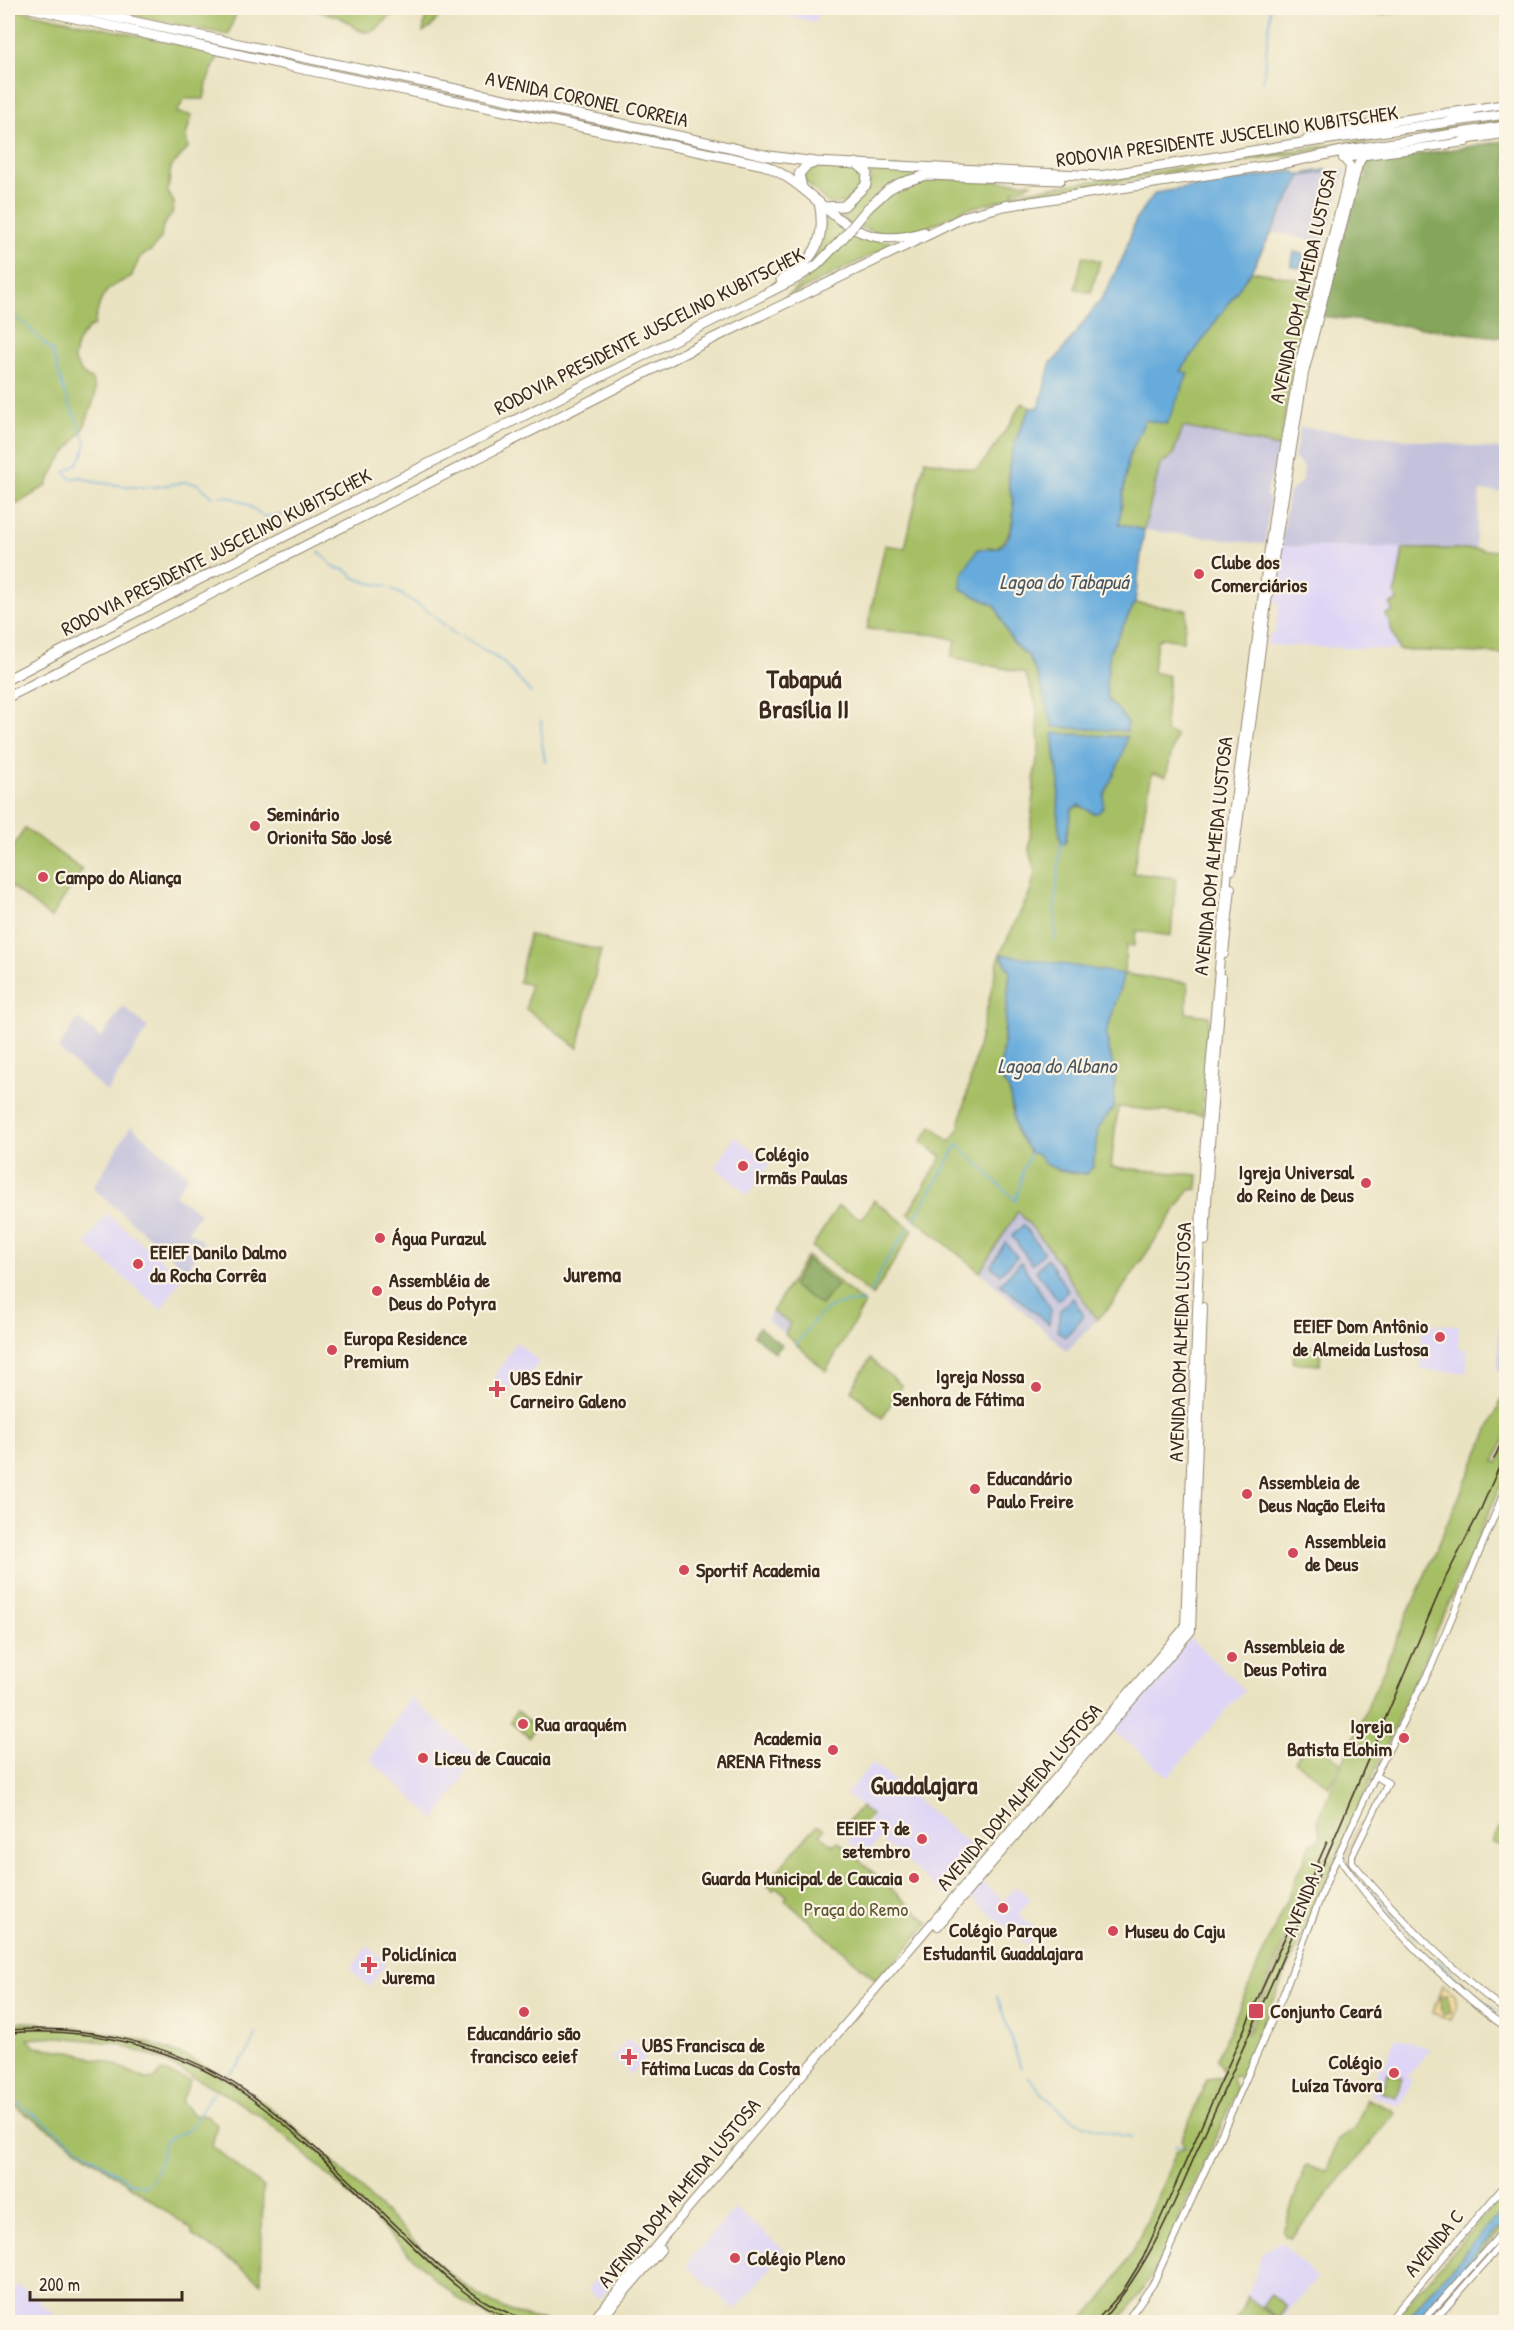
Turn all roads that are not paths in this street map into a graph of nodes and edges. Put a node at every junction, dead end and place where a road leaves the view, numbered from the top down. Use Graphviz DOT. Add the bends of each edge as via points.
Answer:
graph roads {
  1 [pos="30,8"];
  2 [pos="72,8"];
  3 [pos="1506,104"];
  4 [pos="1447,113"];
  5 [pos="1506,114"];
  6 [pos="1484,117"];
  7 [pos="1390,122"];
  8 [pos="1506,126"];
  9 [pos="1506,134"];
  10 [pos="1359,136"];
  11 [pos="1462,142"];
  12 [pos="1288,145"];
  13 [pos="1363,156"];
  14 [pos="1343,158"];
  15 [pos="816,162"];
  16 [pos="856,163"];
  17 [pos="1286,163"];
  18 [pos="1352,175"];
  19 [pos="1100,176"];
  20 [pos="802,188"];
  21 [pos="821,205"];
  22 [pos="943,226"];
  23 [pos="698,327"];
  24 [pos="8,679"];
  25 [pos="8,698"];
  26 [pos="1506,1488"];
  27 [pos="1091,1743"];
  28 [pos="1375,1776"];
  29 [pos="1339,1858"];
  30 [pos="938,1926"];
  31 [pos="1506,2011"];
  32 [pos="1506,2027"];
  33 [pos="1506,2184"];
  34 [pos="1506,2228"];
  35 [pos="1506,2239"];
  36 [pos="661,2250"];
  37 [pos="591,2322"];
  38 [pos="599,2322"];
  39 [pos="1126,2322"];
  40 [pos="1388,2322"];
  41 [pos="1422,2322"];
  42 [pos="1433,2322"];
  1 -- 20 [label="highway, AVENIDA CORONEL CORREIA" via="741,159 775,170"];
  2 -- 15 [label="highway, AVENIDA CORONEL CORREIA" via="769,156"];
  3 -- 4 [label="main road"];
  4 -- 6 [label="highway"];
  4 -- 7 [label="main road"];
  5 -- 6 [label="highway, RODOVIA PRESIDENTE JUSCELINO KUBITSCHEK"];
  6 -- 10 [label="highway, RODOVIA PRESIDENTE JUSCELINO KUBITSCHEK"];
  7 -- 10 [label="highway"];
  7 -- 12 [label="main road" via="1335,130"];
  8 -- 17 [label="highway, RODOVIA PRESIDENTE JUSCELINO KUBITSCHEK"];
  9 -- 11 [label="highway"];
  10 -- 12 [label="highway, RODOVIA PRESIDENTE JUSCELINO KUBITSCHEK"];
  11 -- 13 [label="main road"];
  12 -- 19 [label="highway, RODOVIA PRESIDENTE JUSCELINO KUBITSCHEK"];
  13 -- 14 [label="main road"];
  13 -- 18 [label="main road, AVENIDA DOM ALMEIDA LUSTOSA"];
  14 -- 17 [label="highway"];
  14 -- 18 [label="main road, AVENIDA DOM ALMEIDA LUSTOSA"];
  15 -- 16 [label="highway, AVENIDA CORONEL CORREIA"];
  15 -- 20 [label="highway" via="799,174"];
  16 -- 19 [label="highway, AVENIDA CORONEL CORREIA"];
  16 -- 21 [label="highway" via="867,172 866,185 844,206"];
  17 -- 22 [label="highway, RODOVIA PRESIDENTE JUSCELINO KUBITSCHEK" via="1004,206"];
  18 -- 27 [label="main road, AVENIDA DOM ALMEIDA LUSTOSA" via="1300,361 1233,814 1203,1225 1191,1563 1184,1630"];
  19 -- 23 [label="highway, RODOVIA PRESIDENTE JUSCELINO KUBITSCHEK, bridge" via="1034,180 927,176 900,183 876,199 817,265"];
  20 -- 21 [label="highway, AVENIDA CORONEL CORREIA"];
  21 -- 22 [label="highway, AVENIDA CORONEL CORREIA" via="854,231 883,239 910,237"];
  21 -- 23 [label="highway" via="821,237 809,259"];
  22 -- 25 [label="highway, RODOVIA PRESIDENTE JUSCELINO KUBITSCHEK"];
  23 -- 24 [label="highway, RODOVIA PRESIDENTE JUSCELINO KUBITSCHEK"];
  26 -- 28 [label="street, AVENIDA J" via="1431,1667"];
  27 -- 30 [label="main road, AVENIDA DOM ALMEIDA LUSTOSA"];
  27 -- 37 [label="main road, AVENIDA DOM ALMEIDA LUSTOSA"];
  28 -- 29 [label="street, AVENIDA J"];
  28 -- 31 [label="street" via="1388,1783 1352,1862 1451,1967"];
  29 -- 32 [label="street" via="1367,1897 1414,1948"];
  29 -- 39 [label="street, AVENIDA J" via="1316,1906 1283,1995 1153,2284"];
  33 -- 40 [label="street, AVENIDA C"];
  34 -- 41 [label="street"];
  35 -- 42 [label="street"];
  36 -- 38 [label="main road, AVENIDA DOM ALMEIDA LUSTOSA"];
}
